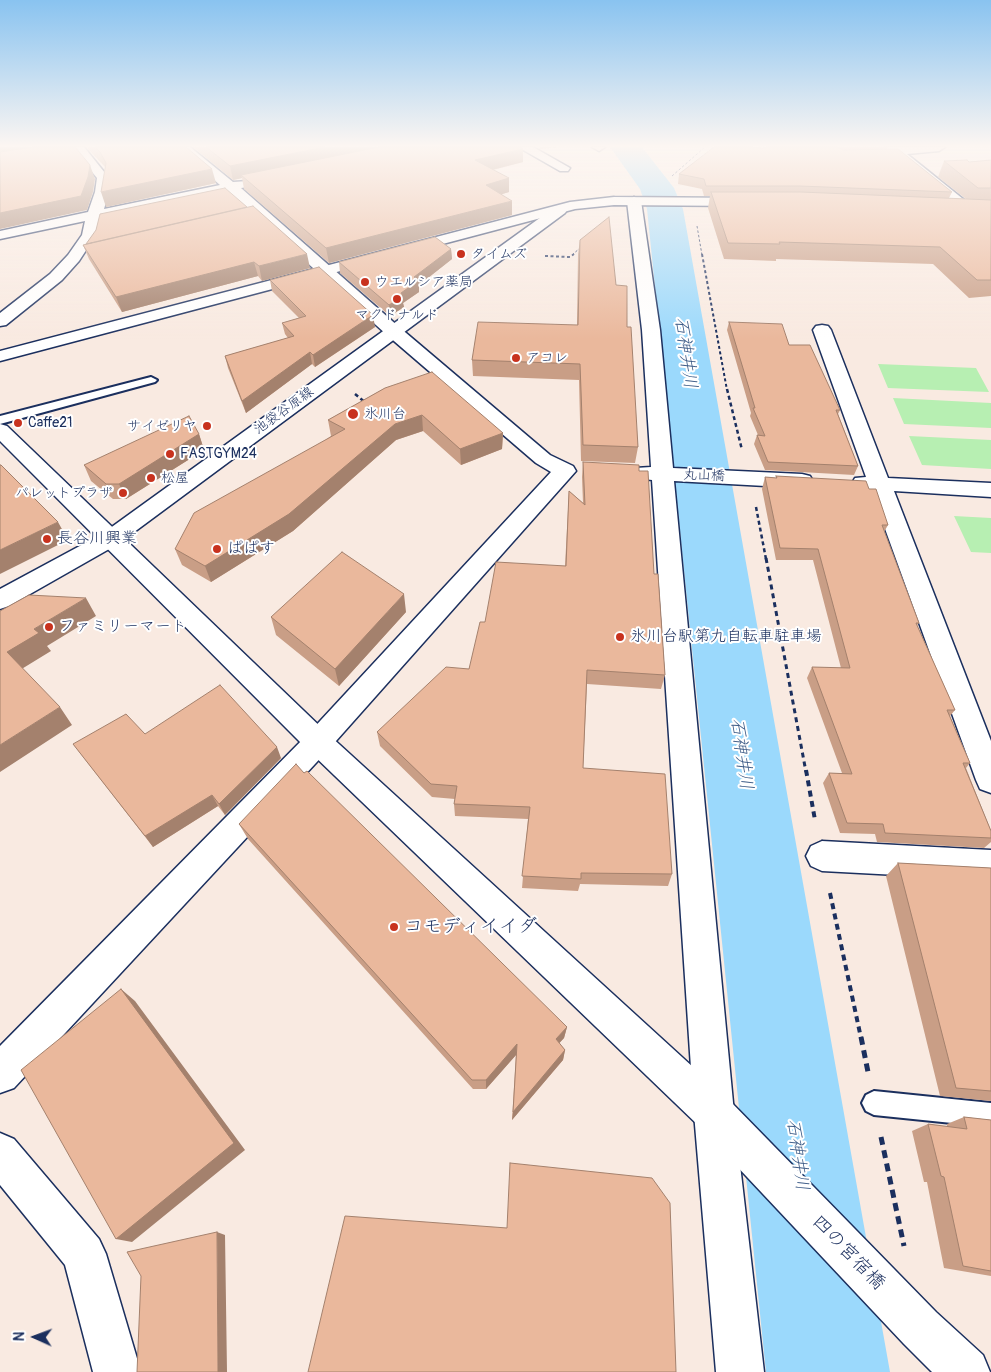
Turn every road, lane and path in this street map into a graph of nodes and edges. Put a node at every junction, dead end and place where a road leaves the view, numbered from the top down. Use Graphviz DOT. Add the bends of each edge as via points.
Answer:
graph roads {
  1 [pos="96,211"];
  2 [pos="108,211"];
  3 [pos="254,211"];
  4 [pos="556,211"];
  5 [pos="559,211"];
  6 [pos="638,211"];
  7 [pos="94,214"];
  8 [pos="696,216"];
  9 [pos="0,234"];
  10 [pos="584,245"];
  11 [pos="92,253"];
  12 [pos="570,257"];
  13 [pos="74,258"];
  14 [pos="327,271"];
  15 [pos="0,321"];
  16 [pos="822,330"];
  17 [pos="393,331"];
  18 [pos="0,356"];
  19 [pos="151,380"];
  20 [pos="349,389"];
  21 [pos="370,407"];
  22 [pos="0,420"];
  23 [pos="0,430"];
  24 [pos="622,471"];
  25 [pos="664,474"];
  26 [pos="746,477"];
  27 [pos="879,484"];
  28 [pos="991,490"];
  29 [pos="110,539"];
  30 [pos="0,600"];
  31 [pos="318,742"];
  32 [pos="991,780"];
  33 [pos="822,856"];
  34 [pos="991,865"];
  35 [pos="0,1074"];
  36 [pos="874,1104"];
  37 [pos="714,1113"];
  38 [pos="991,1114"];
  39 [pos="0,1154"];
  40 [pos="904,1250"];
  41 [pos="116,1372"];
  42 [pos="740,1372"];
  43 [pos="966,1372"];
  1 -- 7 [label="street"];
  2 -- 7 [label="street"];
  3 -- 14 [label="street"];
  4 -- 14 [label="street"];
  5 -- 17 [label="street, 池袋谷原線"];
  6 -- 25 [label="street"];
  7 -- 9 [label="street"];
  7 -- 13 [label="street" via="89,235"];
  8 -- 26 [label="path" via="731,412"];
  10 -- 12 [label="path"];
  11 -- 13 [label="lane"];
  13 -- 15 [label="street" via="56,277"];
  14 -- 17 [label="street"];
  14 -- 18 [label="street"];
  16 -- 27 [label="street"];
  17 -- 29 [label="street, 池袋谷原線"];
  17 -- 31 [label="street" via="543,459 574,470 556,478"];
  19 -- 22 [label="lane"];
  20 -- 21 [label="path"];
  23 -- 29 [label="street, 四の宮宿橋"];
  24 -- 25 [label="street, 丸山橋"];
  25 -- 26 [label="street, 丸山橋"];
  25 -- 37 [label="street"];
  26 -- 27 [label="street, 丸山橋"];
  26 -- 33 [label="path"];
  27 -- 28 [label="street, 丸山橋"];
  27 -- 32 [label="street"];
  29 -- 30 [label="street, 池袋谷原線"];
  29 -- 31 [label="street, 四の宮宿橋"];
  31 -- 35 [label="street"];
  31 -- 37 [label="street, 四の宮宿橋"];
  33 -- 34 [label="street"];
  33 -- 36 [label="path"];
  36 -- 38 [label="lane"];
  36 -- 40 [label="path"];
  37 -- 42 [label="street"];
  37 -- 43 [label="street, 四の宮宿橋"];
  39 -- 41 [label="street" via="84,1254"];
}
